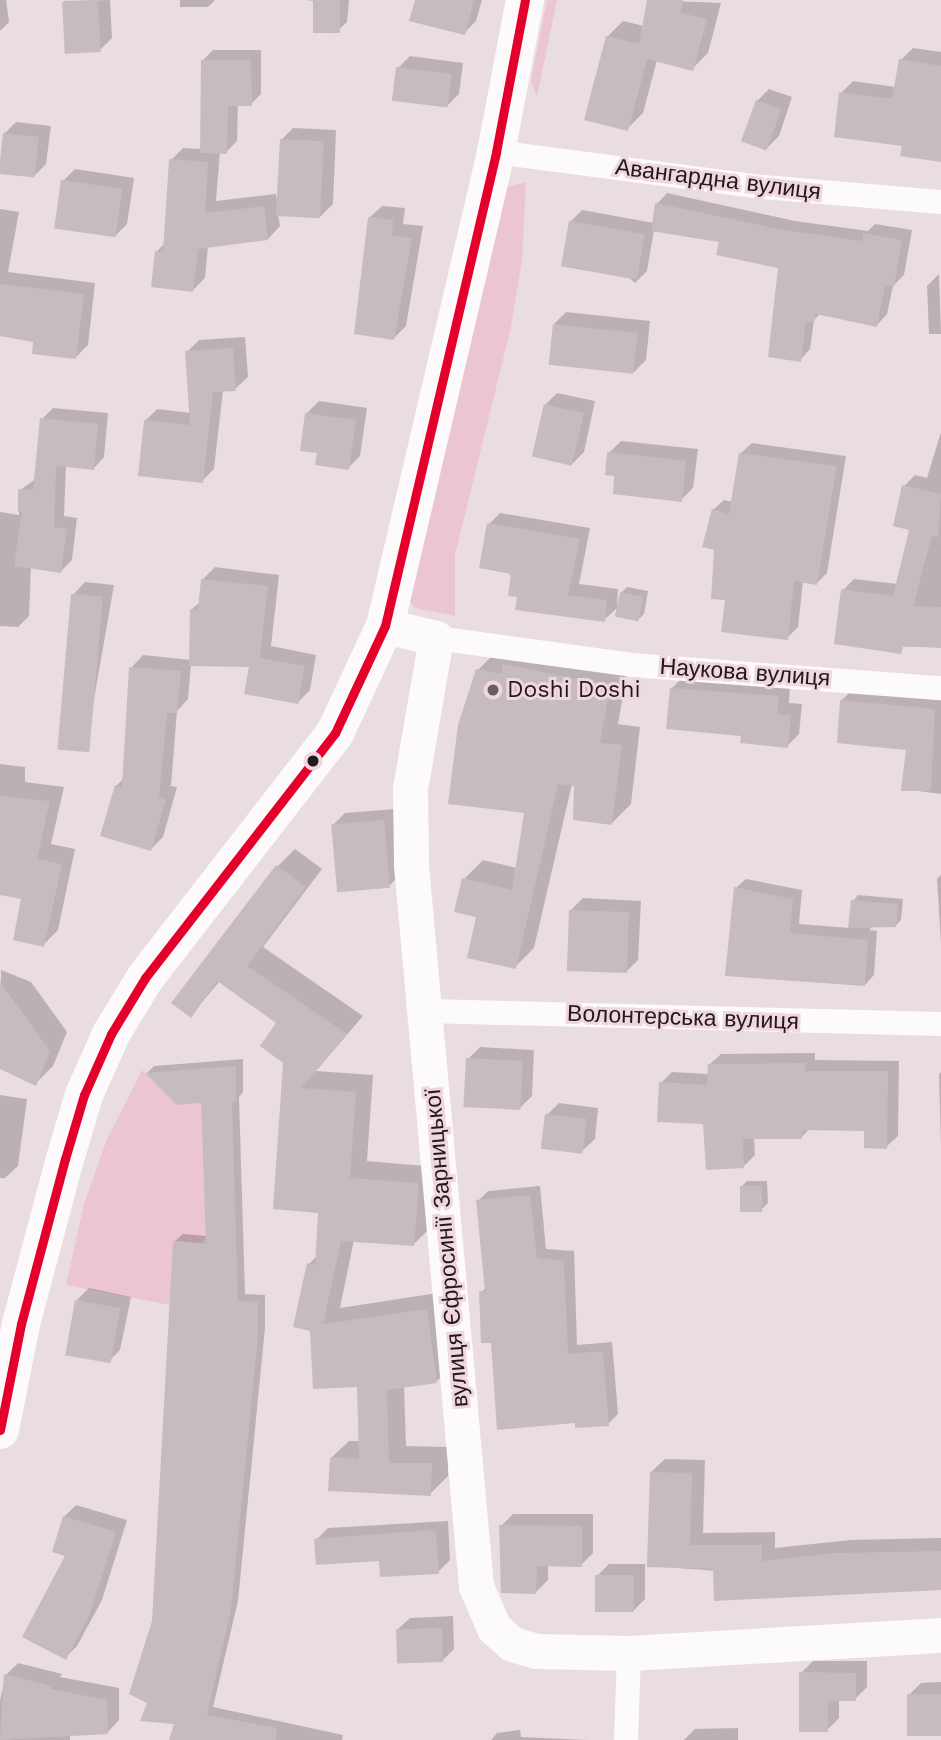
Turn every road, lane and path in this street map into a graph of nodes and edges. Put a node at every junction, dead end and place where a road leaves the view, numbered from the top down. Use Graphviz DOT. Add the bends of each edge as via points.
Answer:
graph roads {
  1 [pos="525,0"];
  2 [pos="495,152"];
  3 [pos="941,202"];
  4 [pos="385,626"];
  5 [pos="436,638"];
  6 [pos="941,688"];
  7 [pos="426,1011"];
  8 [pos="941,1024"];
  9 [pos="10,1321"];
  10 [pos="0,1430"];
  11 [pos="941,1634"];
  12 [pos="629,1653"];
  13 [pos="626,1740"];
  1 -- 2 [label="main road"];
  2 -- 3 [label="street, Авангардна вулиця" via="763,187"];
  2 -- 4 [label="main road"];
  4 -- 5 [label="street, Наукова вулиця"];
  4 -- 9 [label="main road" via="335,733 145,978 111,1034 84,1095"];
  5 -- 6 [label="street, Наукова вулиця" via="632,664"];
  5 -- 7 [label="street, вулиця Єфросинії Зарницької" via="410,789 411,865"];
  7 -- 8 [label="street, Волонтерська вулиця"];
  7 -- 12 [label="street, вулиця Єфросинії Зарницької" via="476,1586 494,1628 512,1644 536,1651"];
  9 -- 10 [label="main road"];
  11 -- 12 [label="street, вулиця Єфросинії Зарницької"];
  12 -- 13 [label="street"];
}
